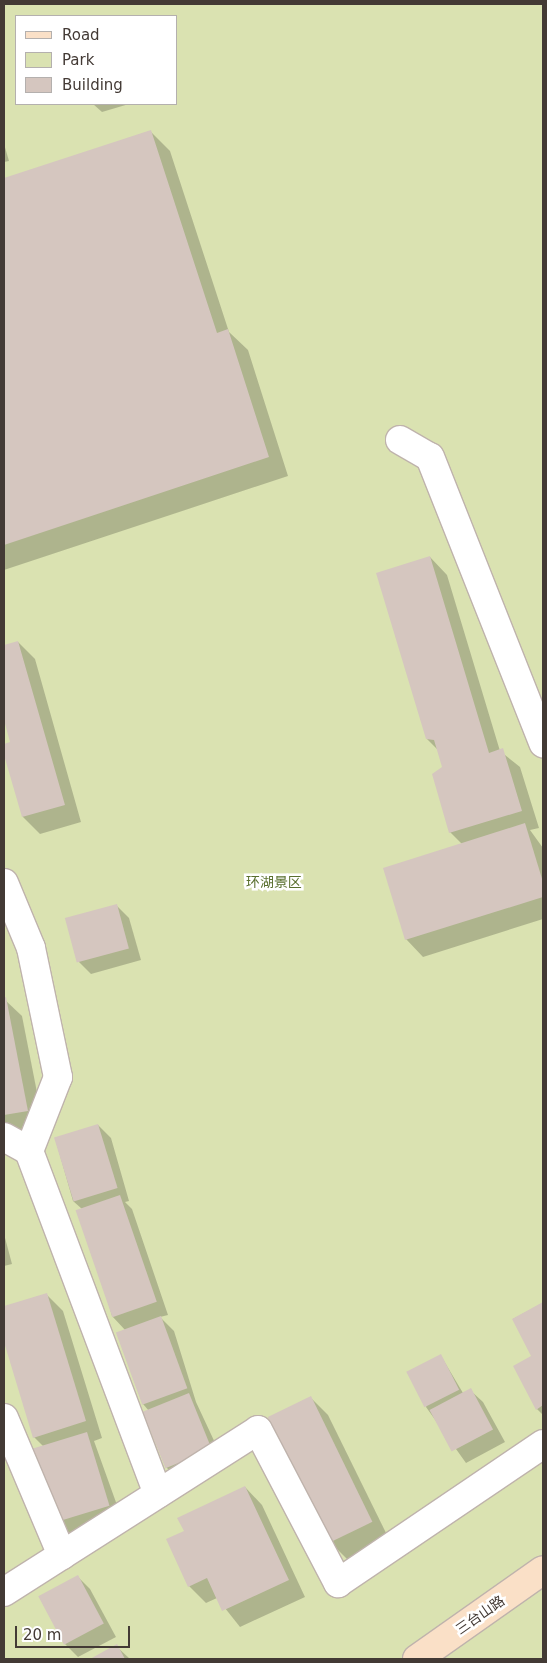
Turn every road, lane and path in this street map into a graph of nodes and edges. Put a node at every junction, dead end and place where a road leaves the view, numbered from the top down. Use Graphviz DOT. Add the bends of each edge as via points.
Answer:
graph roads {
  1 [pos="400,440"];
  2 [pos="543,743"];
  3 [pos="4,883"];
  4 [pos="4,1137"];
  5 [pos="29,1151"];
  6 [pos="4,1418"];
  7 [pos="543,1444"];
  8 [pos="158,1494"];
  9 [pos="62,1555"];
  10 [pos="543,1570"];
  11 [pos="4,1592"];
  12 [pos="416,1659"];
  1 -- 2 [label="street" via="430,457"];
  3 -- 5 [label="street" via="31,948 58,1077"];
  4 -- 5 [label="street"];
  5 -- 8 [label="street"];
  6 -- 9 [label="street"];
  7 -- 8 [label="street" via="338,1583 258,1430"];
  8 -- 9 [label="street"];
  9 -- 11 [label="street"];
  10 -- 12 [label="street, 三台山路"];
}
